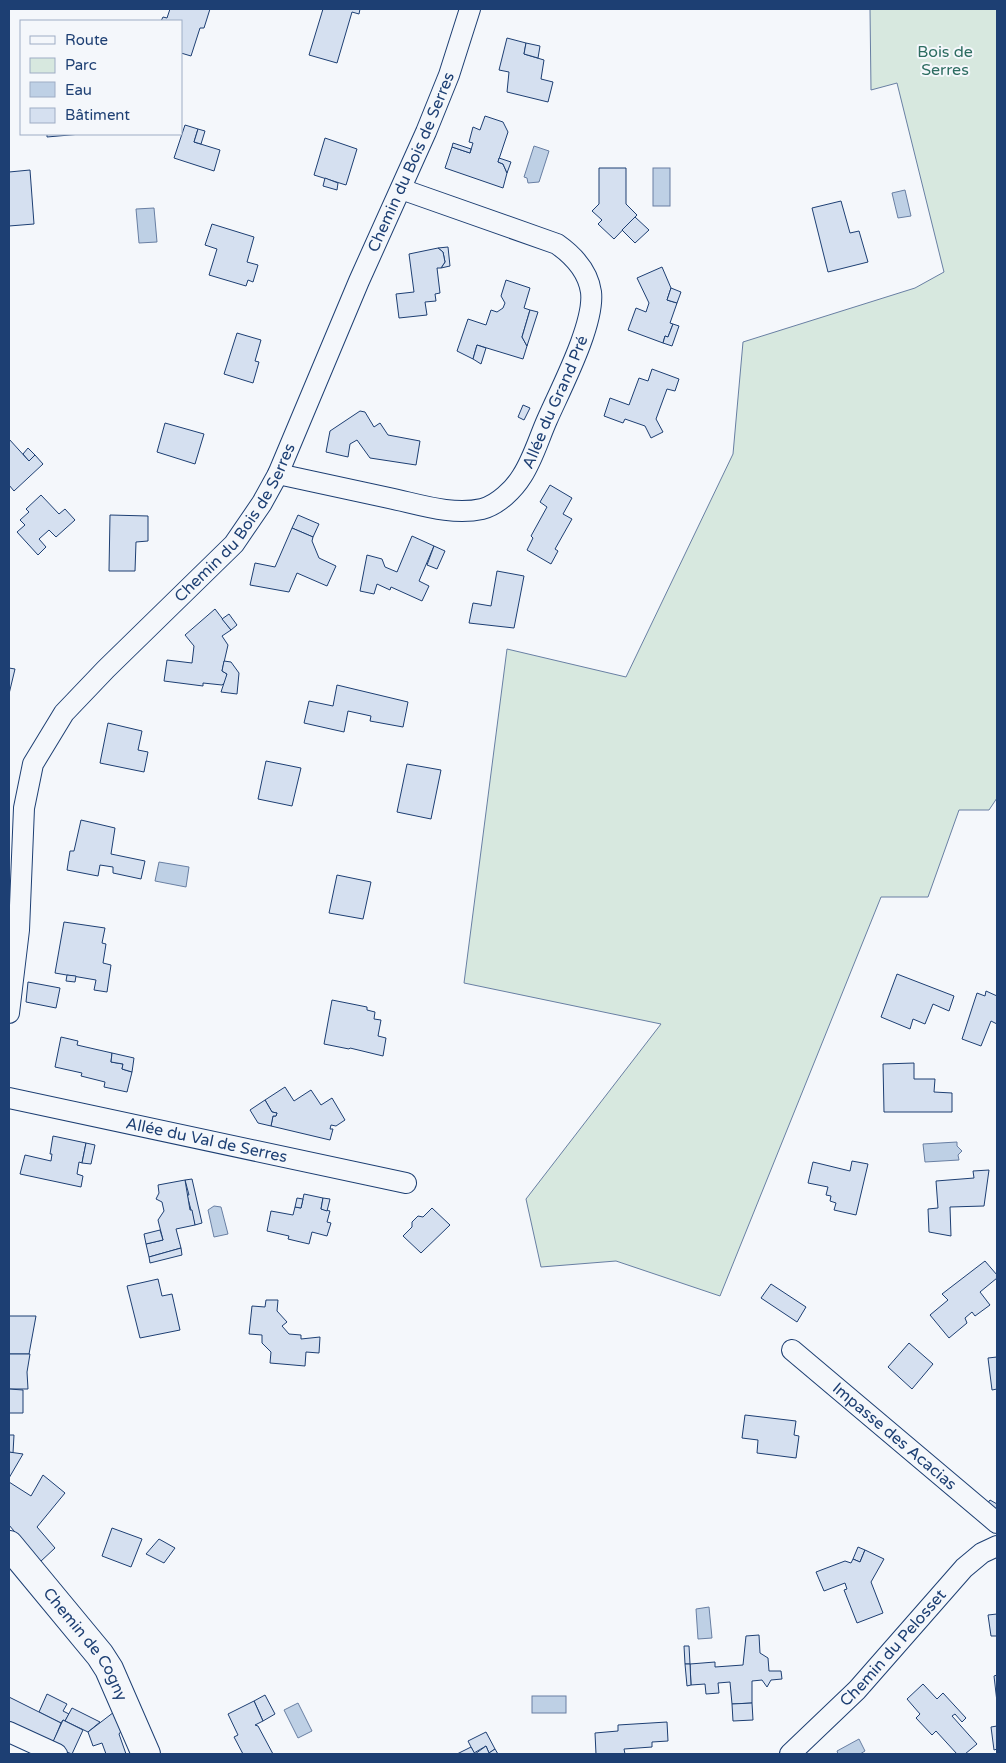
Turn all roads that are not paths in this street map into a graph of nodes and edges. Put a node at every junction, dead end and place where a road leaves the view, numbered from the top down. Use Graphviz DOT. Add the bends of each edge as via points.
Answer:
graph roads {
  1 [pos="470,9"];
  2 [pos="401,189"];
  3 [pos="278,474"];
  4 [pos="9,1013"];
  5 [pos="9,1098"];
  6 [pos="406,1183"];
  7 [pos="792,1350"];
  8 [pos="997,1523"];
  9 [pos="9,1545"];
  10 [pos="997,1546"];
  11 [pos="9,1732"];
  12 [pos="56,1754"];
  13 [pos="146,1754"];
  14 [pos="790,1754"];
  1 -- 2 [label="street, Chemin du Bois de Serres" via="448,75"];
  2 -- 3 [label="street, Chemin du Bois de Serres"];
  2 -- 3 [label="street, Allée du Grand Pré" via="558,244 586,274 591,293 590,310 582,337 532,454 512,490 484,509 463,511"];
  3 -- 4 [label="street, Chemin du Bois de Serres" via="234,544 64,713 33,764 24,808 19,930"];
  5 -- 6 [label="street, Allée du Val de Serres"];
  7 -- 8 [label="street, Impasse des Acacias"];
  9 -- 13 [label="street, Chemin de Cogny" via="100,1655"];
  10 -- 14 [label="street, Chemin du Pelosset" via="964,1568 857,1690"];
  11 -- 12 [label="street"];
}
